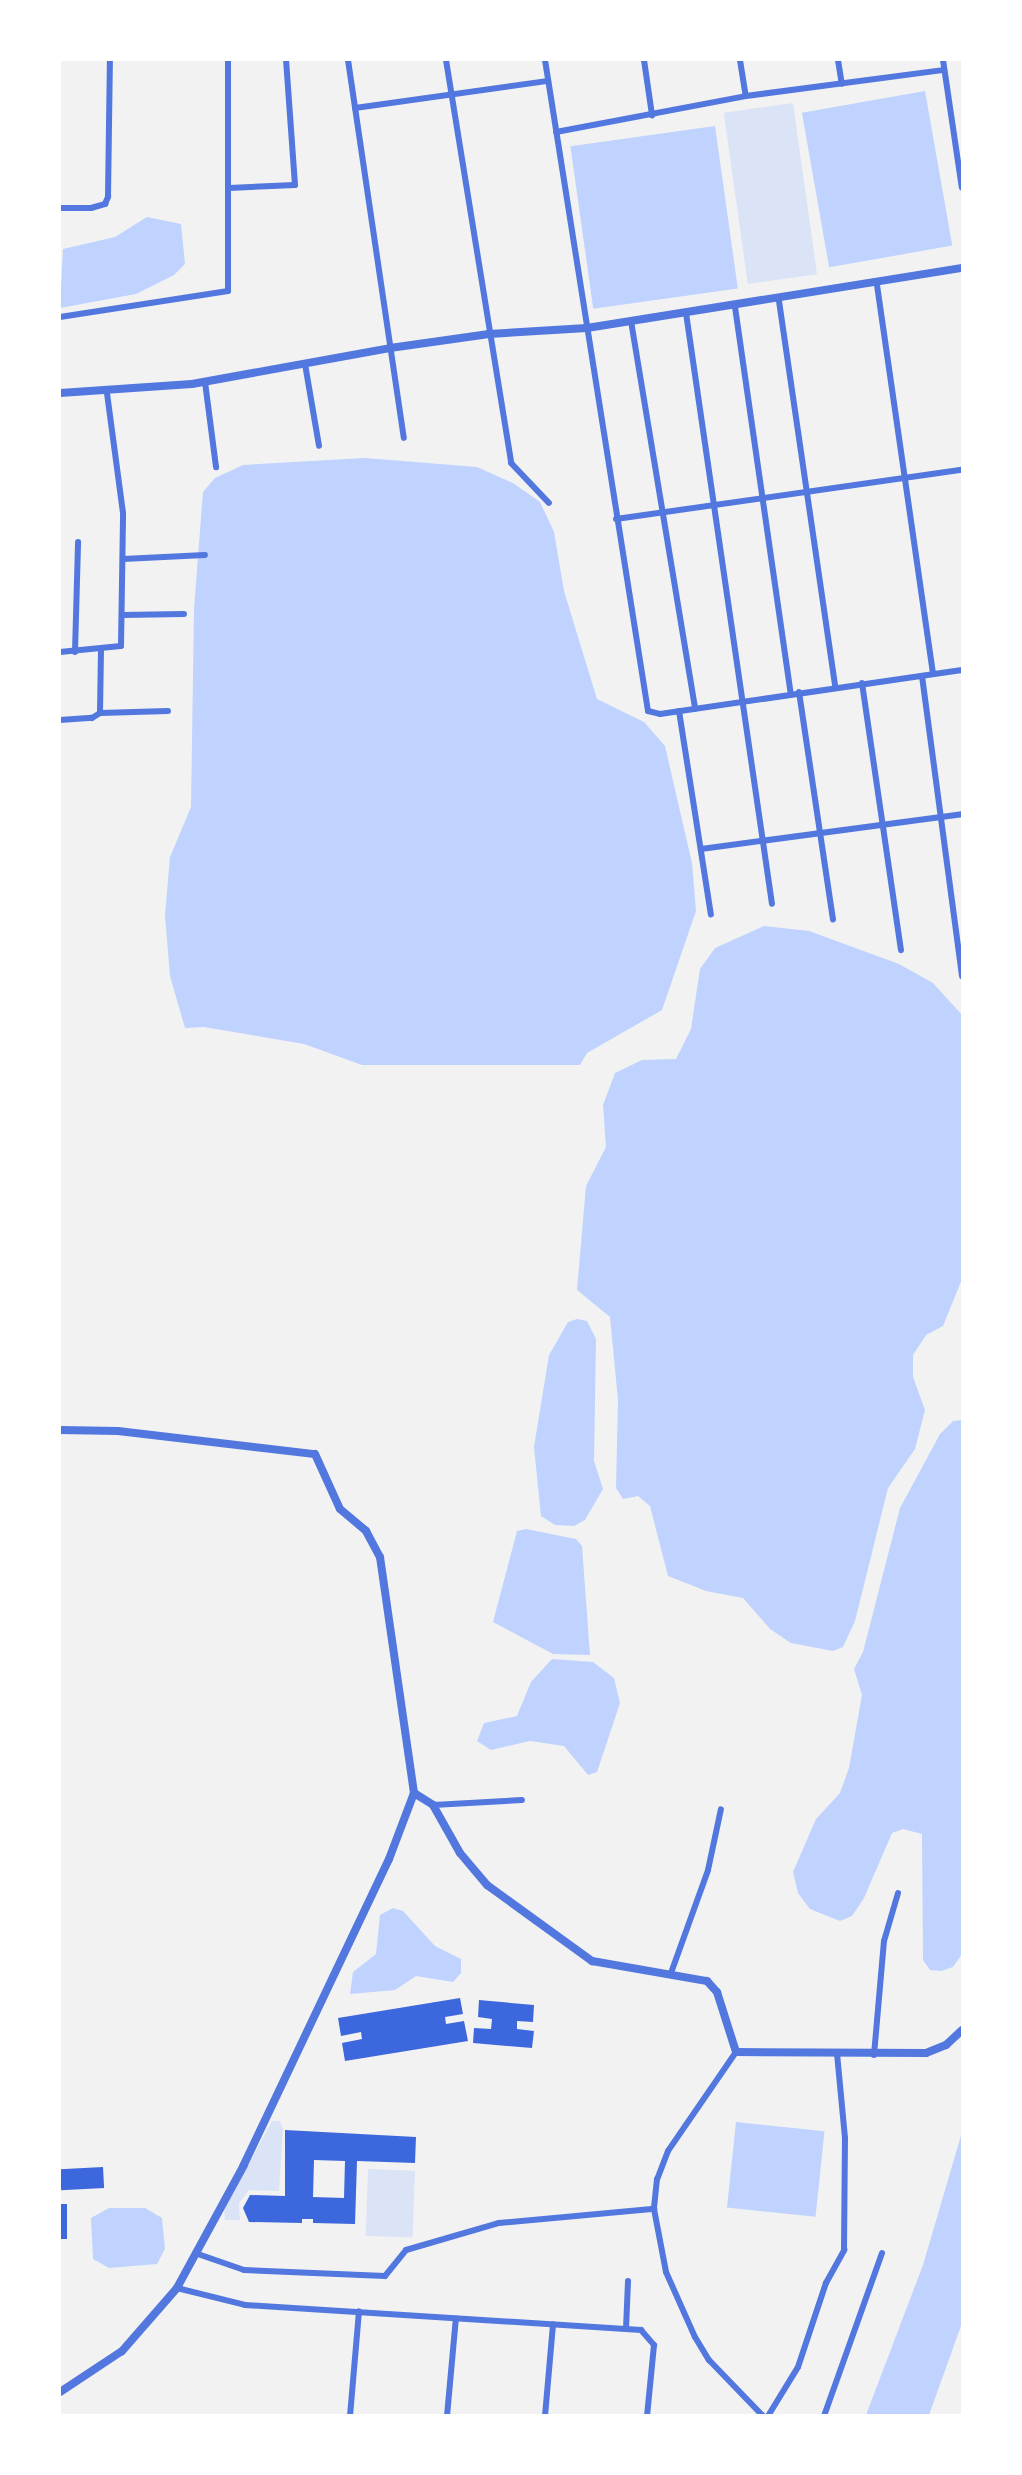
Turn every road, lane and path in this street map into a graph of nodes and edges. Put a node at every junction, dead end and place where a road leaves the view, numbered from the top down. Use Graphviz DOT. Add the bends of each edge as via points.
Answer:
graph roads {
  1 [pos="110,60"];
  2 [pos="228,60"];
  3 [pos="286,60"];
  4 [pos="348,60"];
  5 [pos="446,60"];
  6 [pos="545,60"];
  7 [pos="644,60"];
  8 [pos="740,60"];
  9 [pos="838,60"];
  10 [pos="943,60"];
  11 [pos="944,70"];
  12 [pos="548,81"];
  13 [pos="842,84"];
  14 [pos="452,94"];
  15 [pos="746,96"];
  16 [pos="355,108"];
  17 [pos="652,115"];
  18 [pos="556,132"];
  19 [pos="229,188"];
  20 [pos="962,188"];
  21 [pos="60,208"];
  22 [pos="962,268"];
  23 [pos="877,285"];
  24 [pos="779,301"];
  25 [pos="735,307"];
  26 [pos="686,313"];
  27 [pos="60,317"];
  28 [pos="631,321"];
  29 [pos="587,328"];
  30 [pos="489,334"];
  31 [pos="390,348"];
  32 [pos="305,364"];
  33 [pos="205,382"];
  34 [pos="60,393"];
  35 [pos="107,393"];
  36 [pos="404,438"];
  37 [pos="319,446"];
  38 [pos="216,467"];
  39 [pos="962,470"];
  40 [pos="905,477"];
  41 [pos="807,491"];
  42 [pos="762,497"];
  43 [pos="549,503"];
  44 [pos="714,503"];
  45 [pos="661,512"];
  46 [pos="616,519"];
  47 [pos="78,542"];
  48 [pos="205,555"];
  49 [pos="123,559"];
  50 [pos="184,614"];
  51 [pos="122,615"];
  52 [pos="101,651"];
  53 [pos="60,652"];
  54 [pos="75,652"];
  55 [pos="962,670"];
  56 [pos="933,674"];
  57 [pos="922,676"];
  58 [pos="862,683"];
  59 [pos="835,687"];
  60 [pos="799,692"];
  61 [pos="791,694"];
  62 [pos="741,702"];
  63 [pos="695,709"];
  64 [pos="169,711"];
  65 [pos="679,711"];
  66 [pos="100,713"];
  67 [pos="60,720"];
  68 [pos="962,814"];
  69 [pos="943,817"];
  70 [pos="883,825"];
  71 [pos="819,833"];
  72 [pos="761,841"];
  73 [pos="701,849"];
  74 [pos="772,904"];
  75 [pos="712,915"];
  76 [pos="833,919"];
  77 [pos="901,950"];
  78 [pos="962,976"];
  79 [pos="60,1430"];
  80 [pos="414,1793"];
  81 [pos="522,1800"];
  82 [pos="433,1805"];
  83 [pos="720,1808"];
  84 [pos="898,1893"];
  85 [pos="671,1973"];
  86 [pos="962,2030"];
  87 [pos="736,2052"];
  88 [pos="837,2054"];
  89 [pos="873,2054"];
  90 [pos="654,2209"];
  91 [pos="195,2253"];
  92 [pos="882,2253"];
  93 [pos="628,2281"];
  94 [pos="177,2288"];
  95 [pos="359,2311"];
  96 [pos="456,2318"];
  97 [pos="553,2324"];
  98 [pos="626,2329"];
  99 [pos="60,2392"];
  100 [pos="350,2416"];
  101 [pos="447,2416"];
  102 [pos="545,2416"];
  103 [pos="647,2416"];
  104 [pos="763,2416"];
  105 [pos="768,2416"];
  106 [pos="824,2416"];
  1 -- 21 [label="street" via="108,197 105,204 91,208"];
  2 -- 19 [label="street"];
  3 -- 19 [label="street" via="295,185"];
  4 -- 16 [label="street"];
  5 -- 14 [label="street"];
  6 -- 12 [label="street"];
  7 -- 17 [label="street"];
  8 -- 15 [label="street"];
  9 -- 13 [label="street"];
  10 -- 11 [label="street"];
  11 -- 13 [label="street"];
  11 -- 20 [label="street"];
  12 -- 14 [label="street"];
  12 -- 18 [label="street"];
  13 -- 15 [label="street"];
  14 -- 16 [label="street"];
  14 -- 30 [label="street"];
  15 -- 17 [label="street"];
  16 -- 31 [label="street"];
  17 -- 18 [label="street"];
  18 -- 29 [label="street"];
  19 -- 27 [label="street" via="230,283 223,295"];
  22 -- 23 [label="street"];
  23 -- 24 [label="street"];
  23 -- 40 [label="street"];
  24 -- 25 [label="street"];
  24 -- 41 [label="street"];
  25 -- 26 [label="street"];
  25 -- 42 [label="street"];
  26 -- 28 [label="street"];
  26 -- 44 [label="street"];
  28 -- 29 [label="street"];
  28 -- 45 [label="street"];
  29 -- 30 [label="street"];
  29 -- 46 [label="street"];
  30 -- 31 [label="street"];
  30 -- 43 [label="street" via="511,463"];
  31 -- 32 [label="street"];
  31 -- 36 [label="street"];
  32 -- 33 [label="street"];
  32 -- 37 [label="street"];
  33 -- 35 [label="street"];
  33 -- 38 [label="street"];
  34 -- 35 [label="street"];
  35 -- 49 [label="street" via="123,513"];
  39 -- 40 [label="street"];
  40 -- 41 [label="street"];
  40 -- 56 [label="street"];
  41 -- 42 [label="street"];
  41 -- 59 [label="street"];
  42 -- 44 [label="street"];
  42 -- 61 [label="street"];
  44 -- 45 [label="street"];
  44 -- 62 [label="street"];
  45 -- 46 [label="street"];
  45 -- 63 [label="street"];
  46 -- 65 [label="street" via="645,706 653,714"];
  47 -- 54 [label="street"];
  48 -- 49 [label="street"];
  49 -- 51 [label="street"];
  50 -- 51 [label="street"];
  51 -- 52 [label="street" via="121,646"];
  52 -- 54 [label="street"];
  52 -- 66 [label="street"];
  53 -- 54 [label="street"];
  55 -- 56 [label="street"];
  56 -- 57 [label="street"];
  57 -- 58 [label="street"];
  57 -- 69 [label="street"];
  58 -- 59 [label="street"];
  58 -- 70 [label="street"];
  59 -- 60 [label="street"];
  60 -- 61 [label="street"];
  60 -- 71 [label="street"];
  61 -- 62 [label="street"];
  62 -- 63 [label="street"];
  62 -- 72 [label="street"];
  63 -- 65 [label="street"];
  64 -- 66 [label="street"];
  65 -- 73 [label="street"];
  66 -- 67 [label="street" via="92,719"];
  68 -- 69 [label="street"];
  69 -- 70 [label="street"];
  69 -- 78 [label="street"];
  70 -- 71 [label="street"];
  70 -- 77 [label="street"];
  71 -- 72 [label="street"];
  71 -- 76 [label="street"];
  72 -- 73 [label="street"];
  72 -- 74 [label="street"];
  73 -- 75 [label="street"];
  79 -- 80 [label="street" via="118,1431 315,1454 340,1509 366,1531 380,1557"];
  80 -- 82 [label="street"];
  80 -- 91 [label="street" via="390,1859 244,2165"];
  81 -- 82 [label="street"];
  82 -- 85 [label="street" via="460,1853 487,1885 592,1961"];
  83 -- 85 [label="street" via="708,1870"];
  84 -- 89 [label="street" via="884,1941"];
  85 -- 87 [label="street" via="707,1981 717,1992"];
  86 -- 89 [label="street" via="946,2045 926,2053"];
  87 -- 88 [label="street"];
  87 -- 90 [label="street" via="668,2151 657,2179"];
  88 -- 89 [label="street"];
  88 -- 105 [label="street" via="845,2138 845,2250 826,2283 797,2367"];
  90 -- 91 [label="street" via="499,2222 406,2250 385,2276 243,2270"];
  90 -- 104 [label="street" via="666,2272 695,2337 709,2360"];
  91 -- 94 [label="street"];
  92 -- 106 [label="street"];
  93 -- 98 [label="street"];
  94 -- 95 [label="street" via="245,2305"];
  94 -- 99 [label="street" via="122,2351"];
  95 -- 96 [label="street"];
  95 -- 100 [label="street"];
  96 -- 97 [label="street"];
  96 -- 101 [label="street"];
  97 -- 98 [label="street"];
  97 -- 102 [label="street"];
  98 -- 103 [label="street" via="649,2335 654,2346"];
}
